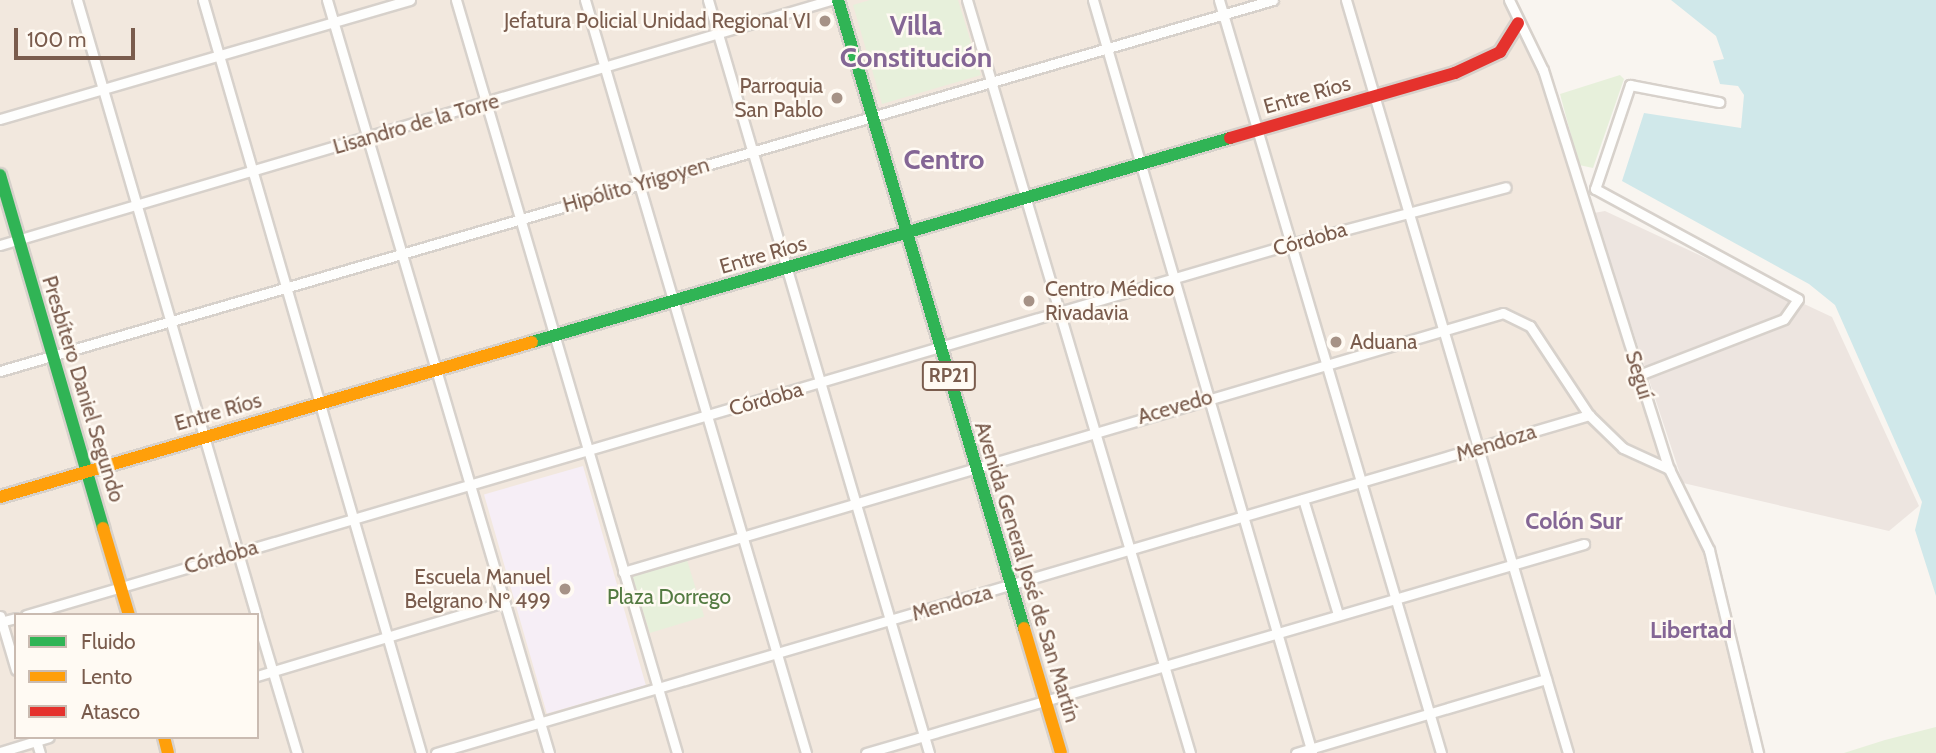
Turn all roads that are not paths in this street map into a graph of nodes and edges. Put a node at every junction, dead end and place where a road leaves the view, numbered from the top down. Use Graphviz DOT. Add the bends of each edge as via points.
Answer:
graph roads {
  1 [pos="77,0"];
  2 [pos="203,0"];
  3 [pos="327,0"];
  4 [pos="410,0"];
  5 [pos="456,0"];
  6 [pos="585,0"];
  7 [pos="708,0"];
  8 [pos="831,0"];
  9 [pos="838,0"];
  10 [pos="967,0"];
  11 [pos="1093,0"];
  12 [pos="1219,0"];
  13 [pos="1273,0"];
  14 [pos="1346,0"];
  15 [pos="1508,0"];
  16 [pos="1223,14"];
  17 [pos="334,21"];
  18 [pos="1518,23"];
  19 [pos="718,34"];
  20 [pos="1108,47"];
  21 [pos="218,54"];
  22 [pos="606,69"];
  23 [pos="992,85"];
  24 [pos="103,89"];
  25 [pos="1374,96"];
  26 [pos="487,103"];
  27 [pos="1719,103"];
  28 [pos="874,117"];
  29 [pos="0,119"];
  30 [pos="1259,129"];
  31 [pos="367,137"];
  32 [pos="754,152"];
  33 [pos="1140,163"];
  34 [pos="253,172"];
  35 [pos="1578,174"];
  36 [pos="0,175"];
  37 [pos="1598,181"];
  38 [pos="637,184"];
  39 [pos="1506,187"];
  40 [pos="1027,197"];
  41 [pos="137,204"];
  42 [pos="1406,212"];
  43 [pos="521,218"];
  44 [pos="907,234"];
  45 [pos="19,240"];
  46 [pos="1291,244"];
  47 [pos="0,245"];
  48 [pos="400,255"];
  49 [pos="788,267"];
  50 [pos="1174,279"];
  51 [pos="286,288"];
  52 [pos="673,301"];
  53 [pos="1061,311"];
  54 [pos="172,321"];
  55 [pos="1443,328"];
  56 [pos="554,335"];
  57 [pos="941,347"];
  58 [pos="52,356"];
  59 [pos="1324,363"];
  60 [pos="436,370"];
  61 [pos="0,371"];
  62 [pos="1639,375"];
  63 [pos="822,383"];
  64 [pos="1209,397"];
  65 [pos="321,402"];
  66 [pos="1590,415"];
  67 [pos="708,416"];
  68 [pos="1094,431"];
  69 [pos="202,436"];
  70 [pos="1478,449"];
  71 [pos="589,451"];
  72 [pos="975,466"];
  73 [pos="1668,469"];
  74 [pos="88,470"];
  75 [pos="1360,482"];
  76 [pos="469,485"];
  77 [pos="0,497"];
  78 [pos="856,499"];
  79 [pos="1303,499"];
  80 [pos="1243,516"];
  81 [pos="355,519"];
  82 [pos="741,536"];
  83 [pos="1584,544"];
  84 [pos="1131,551"];
  85 [pos="238,552"];
  86 [pos="1511,564"];
  87 [pos="623,572"];
  88 [pos="121,586"];
  89 [pos="1011,587"];
  90 [pos="1393,598"];
  91 [pos="503,602"];
  92 [pos="33,613"];
  93 [pos="128,613"];
  94 [pos="256,613"];
  95 [pos="1338,614"];
  96 [pos="1,620"];
  97 [pos="891,621"];
  98 [pos="259,624"];
  99 [pos="1277,631"];
  100 [pos="389,637"];
  101 [pos="777,654"];
  102 [pos="14,663"];
  103 [pos="1163,666"];
  104 [pos="272,671"];
  105 [pos="259,675"];
  106 [pos="1546,679"];
  107 [pos="658,688"];
  108 [pos="1045,700"];
  109 [pos="1430,714"];
  110 [pos="540,720"];
  111 [pos="924,735"];
  112 [pos="36,739"];
  113 [pos="1312,751"];
  114 [pos="0,752"];
  115 [pos="40,753"];
  116 [pos="297,753"];
  117 [pos="421,753"];
  118 [pos="436,753"];
  119 [pos="549,753"];
  120 [pos="677,753"];
  121 [pos="806,753"];
  122 [pos="866,753"];
  123 [pos="929,753"];
  124 [pos="1060,753"];
  125 [pos="1190,753"];
  126 [pos="1296,753"];
  127 [pos="1441,753"];
  128 [pos="1568,753"];
  129 [pos="1758,753"];
  1 -- 24 [label="street"];
  2 -- 21 [label="street"];
  3 -- 17 [label="street"];
  4 -- 17 [label="street"];
  5 -- 26 [label="street"];
  6 -- 22 [label="street"];
  7 -- 19 [label="street"];
  8 -- 19 [label="street, Lisandro de la Torre"];
  9 -- 28 [label="street, Avenida General José de San Martín / RP21"];
  10 -- 23 [label="street"];
  11 -- 20 [label="street"];
  12 -- 16 [label="street"];
  13 -- 16 [label="street, Hipólito Yrigoyen"];
  14 -- 25 [label="street"];
  15 -- 18 [label="street, Seguí"];
  16 -- 20 [label="street, Hipólito Yrigoyen"];
  16 -- 30 [label="street"];
  17 -- 21 [label="street"];
  17 -- 31 [label="street"];
  18 -- 25 [label="street, Entre Ríos" via="1500,52 1455,73"];
  18 -- 35 [label="street, Seguí" via="1543,71"];
  19 -- 22 [label="street, Lisandro de la Torre"];
  19 -- 32 [label="street"];
  20 -- 23 [label="street, Hipólito Yrigoyen"];
  20 -- 33 [label="street"];
  21 -- 24 [label="street"];
  21 -- 34 [label="street"];
  22 -- 26 [label="street, Lisandro de la Torre"];
  22 -- 38 [label="street"];
  23 -- 28 [label="street, Hipólito Yrigoyen"];
  23 -- 40 [label="street"];
  24 -- 29 [label="street"];
  24 -- 41 [label="street"];
  25 -- 30 [label="street, Entre Ríos"];
  25 -- 42 [label="street"];
  26 -- 31 [label="street, Lisandro de la Torre"];
  26 -- 43 [label="street"];
  27 -- 37 [label="street" via="1630,85"];
  28 -- 32 [label="street, Hipólito Yrigoyen"];
  28 -- 44 [label="street, Avenida General José de San Martín / RP21"];
  30 -- 33 [label="street, Entre Ríos"];
  30 -- 46 [label="street"];
  31 -- 34 [label="street, Lisandro de la Torre"];
  31 -- 48 [label="street"];
  32 -- 38 [label="street, Hipólito Yrigoyen"];
  32 -- 49 [label="street"];
  33 -- 40 [label="street, Entre Ríos"];
  33 -- 50 [label="street"];
  34 -- 41 [label="street, Lisandro de la Torre"];
  34 -- 51 [label="street"];
  35 -- 37 [label="street"];
  35 -- 62 [label="street, Seguí"];
  36 -- 45 [label="street, Presbítero Daniel Segundo"];
  37 -- 62 [label="street" via="1595,189 1600,194 1798,299 1784,319"];
  38 -- 43 [label="street, Hipólito Yrigoyen"];
  38 -- 52 [label="street"];
  39 -- 42 [label="street, Córdoba"];
  40 -- 44 [label="street, Entre Ríos"];
  40 -- 53 [label="street"];
  41 -- 45 [label="street, Lisandro de la Torre"];
  41 -- 54 [label="street"];
  42 -- 46 [label="street, Córdoba"];
  42 -- 55 [label="street"];
  43 -- 48 [label="street, Hipólito Yrigoyen"];
  43 -- 56 [label="street"];
  44 -- 49 [label="street, Entre Ríos"];
  44 -- 57 [label="street, Avenida General José de San Martín / RP21"];
  45 -- 47 [label="street, Lisandro de la Torre"];
  45 -- 58 [label="street, Presbítero Daniel Segundo"];
  46 -- 50 [label="street, Córdoba"];
  46 -- 59 [label="street"];
  48 -- 51 [label="street, Hipólito Yrigoyen"];
  48 -- 60 [label="street"];
  49 -- 52 [label="street, Entre Ríos"];
  49 -- 63 [label="street"];
  50 -- 53 [label="street, Córdoba"];
  50 -- 64 [label="street"];
  51 -- 54 [label="street, Hipólito Yrigoyen"];
  51 -- 65 [label="street"];
  52 -- 56 [label="street, Entre Ríos"];
  52 -- 67 [label="street"];
  53 -- 57 [label="street, Córdoba"];
  53 -- 68 [label="street"];
  54 -- 58 [label="street, Hipólito Yrigoyen"];
  54 -- 69 [label="street"];
  55 -- 59 [label="street, Acevedo"];
  55 -- 66 [label="street, Acevedo" via="1503,313 1530,326"];
  55 -- 70 [label="street"];
  56 -- 60 [label="street, Entre Ríos"];
  56 -- 71 [label="street"];
  57 -- 63 [label="street, Córdoba"];
  57 -- 72 [label="street, Avenida General José de San Martín / RP21"];
  58 -- 61 [label="street, Hipólito Yrigoyen"];
  58 -- 74 [label="street, Presbítero Daniel Segundo"];
  59 -- 64 [label="street, Acevedo"];
  59 -- 75 [label="street"];
  60 -- 65 [label="street, Entre Ríos"];
  60 -- 76 [label="street"];
  62 -- 73 [label="street, Seguí"];
  63 -- 67 [label="street, Córdoba"];
  63 -- 78 [label="street"];
  64 -- 68 [label="street, Acevedo"];
  64 -- 80 [label="street"];
  65 -- 69 [label="street, Entre Ríos"];
  65 -- 81 [label="street"];
  66 -- 70 [label="street, Mendoza"];
  66 -- 73 [label="street, Acevedo" via="1623,449"];
  67 -- 71 [label="street, Córdoba"];
  67 -- 82 [label="street"];
  68 -- 72 [label="street, Acevedo"];
  68 -- 84 [label="street"];
  69 -- 74 [label="street, Entre Ríos"];
  69 -- 85 [label="street"];
  70 -- 75 [label="street, Mendoza"];
  70 -- 86 [label="street"];
  71 -- 76 [label="street, Córdoba"];
  71 -- 87 [label="street"];
  72 -- 78 [label="street, Acevedo"];
  72 -- 89 [label="street, Avenida General José de San Martín / RP21"];
  73 -- 129 [label="street, Seguí" via="1709,550"];
  74 -- 77 [label="street, Entre Ríos"];
  74 -- 88 [label="street, Presbítero Daniel Segundo"];
  75 -- 79 [label="street, Mendoza"];
  75 -- 90 [label="street"];
  76 -- 81 [label="street, Córdoba"];
  76 -- 91 [label="street"];
  78 -- 82 [label="street, Acevedo"];
  78 -- 97 [label="street"];
  79 -- 80 [label="street, Mendoza"];
  79 -- 95 [label="street"];
  80 -- 84 [label="street, Mendoza"];
  80 -- 99 [label="street"];
  81 -- 85 [label="street, Córdoba"];
  81 -- 100 [label="street"];
  82 -- 87 [label="street, Acevedo"];
  82 -- 101 [label="street"];
  83 -- 86 [label="street"];
  84 -- 89 [label="street, Mendoza"];
  84 -- 103 [label="street"];
  85 -- 88 [label="street, Córdoba"];
  85 -- 94 [label="street"];
  86 -- 90 [label="street"];
  86 -- 106 [label="street"];
  87 -- 107 [label="street"];
  88 -- 92 [label="street, Córdoba"];
  88 -- 93 [label="street, Presbítero Daniel Segundo"];
  89 -- 97 [label="street, Mendoza"];
  89 -- 108 [label="street, Avenida General José de San Martín / RP21"];
  90 -- 95 [label="street"];
  90 -- 109 [label="street"];
  91 -- 100 [label="street"];
  91 -- 110 [label="street"];
  95 -- 99 [label="street"];
  96 -- 102 [label="street"];
  97 -- 101 [label="street, Mendoza"];
  97 -- 111 [label="street"];
  98 -- 104 [label="street"];
  99 -- 103 [label="street"];
  99 -- 113 [label="street"];
  100 -- 104 [label="street"];
  100 -- 117 [label="street"];
  101 -- 107 [label="street, Mendoza"];
  101 -- 121 [label="street"];
  103 -- 108 [label="street"];
  103 -- 125 [label="street"];
  104 -- 105 [label="street"];
  104 -- 116 [label="street"];
  106 -- 109 [label="street"];
  106 -- 128 [label="street"];
  107 -- 110 [label="street, Mendoza"];
  107 -- 120 [label="street"];
  108 -- 111 [label="street"];
  108 -- 124 [label="street, Avenida General José de San Martín / RP21"];
  109 -- 113 [label="street"];
  109 -- 127 [label="street"];
  110 -- 118 [label="street, Mendoza"];
  110 -- 119 [label="street"];
  111 -- 122 [label="street"];
  111 -- 123 [label="street"];
  112 -- 114 [label="street"];
  112 -- 115 [label="street"];
  113 -- 126 [label="street"];
}
